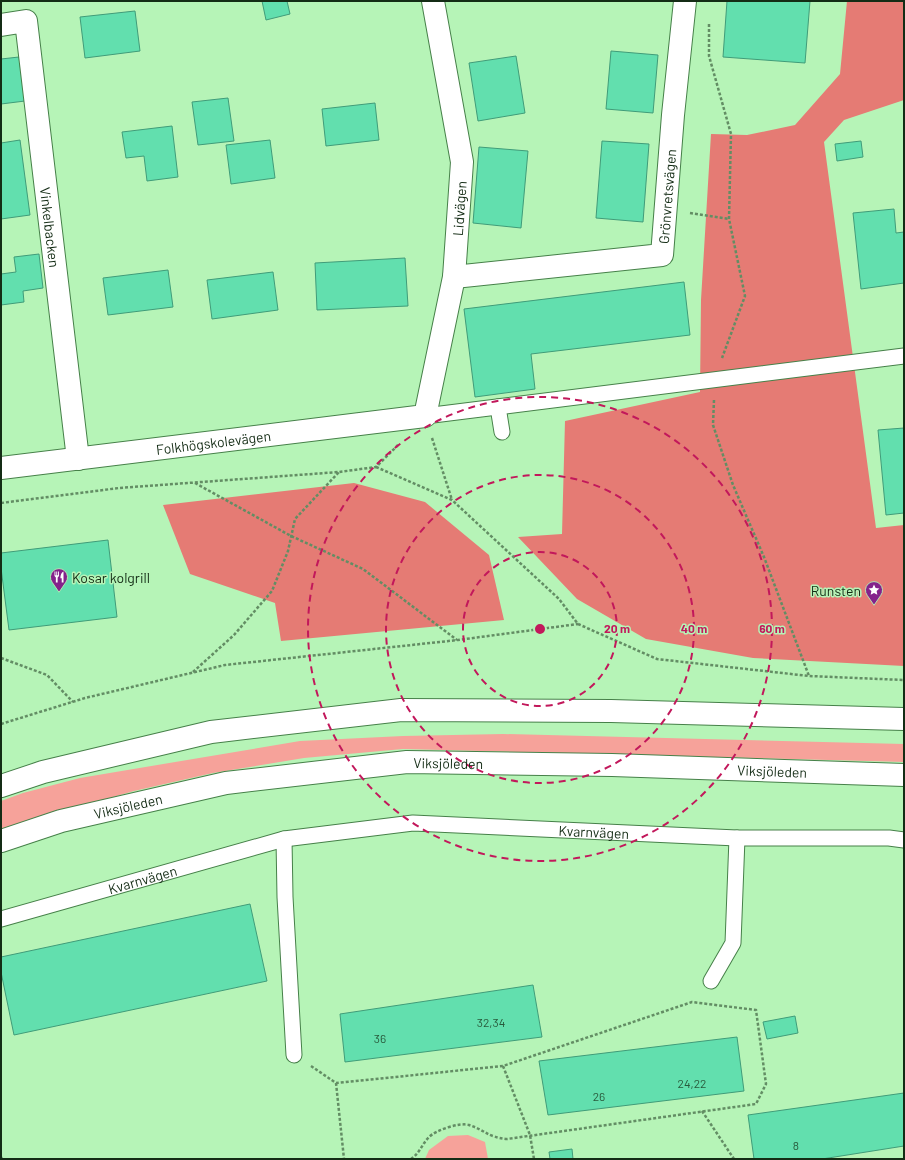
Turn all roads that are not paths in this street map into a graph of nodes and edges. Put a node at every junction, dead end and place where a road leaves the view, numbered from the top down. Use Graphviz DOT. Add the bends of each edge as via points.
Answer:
graph roads {
  1 [pos="433,1"];
  2 [pos="685,1"];
  3 [pos="1,25"];
  4 [pos="454,277"];
  5 [pos="904,356"];
  6 [pos="498,407"];
  7 [pos="425,416"];
  8 [pos="502,432"];
  9 [pos="78,459"];
  10 [pos="1,468"];
  11 [pos="904,719"];
  12 [pos="904,775"];
  13 [pos="1,786"];
  14 [pos="737,838"];
  15 [pos="284,839"];
  16 [pos="904,840"];
  17 [pos="1,841"];
  18 [pos="1,919"];
  19 [pos="711,981"];
  20 [pos="294,1055"];
  1 -- 4 [label="main road, Lidvägen" via="462,162"];
  2 -- 4 [label="main road, Grönvretsvägen" via="662,255"];
  3 -- 9 [label="main road, Vinkelbacken" via="26,21"];
  4 -- 7 [label="main road, Lidvägen"];
  5 -- 6 [label="lane"];
  6 -- 7 [label="lane"];
  6 -- 8 [label="lane"];
  7 -- 9 [label="main road, Folkhögskolevägen"];
  9 -- 10 [label="main road, Folkhögskolevägen"];
  11 -- 13 [label="main road" via="611,711 401,710 212,732 43,772"];
  12 -- 17 [label="main road, Viksjöleden" via="620,765 407,762 226,783 61,821"];
  14 -- 15 [label="lane, Kvarnvägen" via="413,823"];
  14 -- 16 [label="lane, Kvarnvägen"];
  14 -- 19 [label="lane" via="733,943"];
  15 -- 18 [label="lane, Kvarnvägen"];
  15 -- 20 [label="lane"];
}
